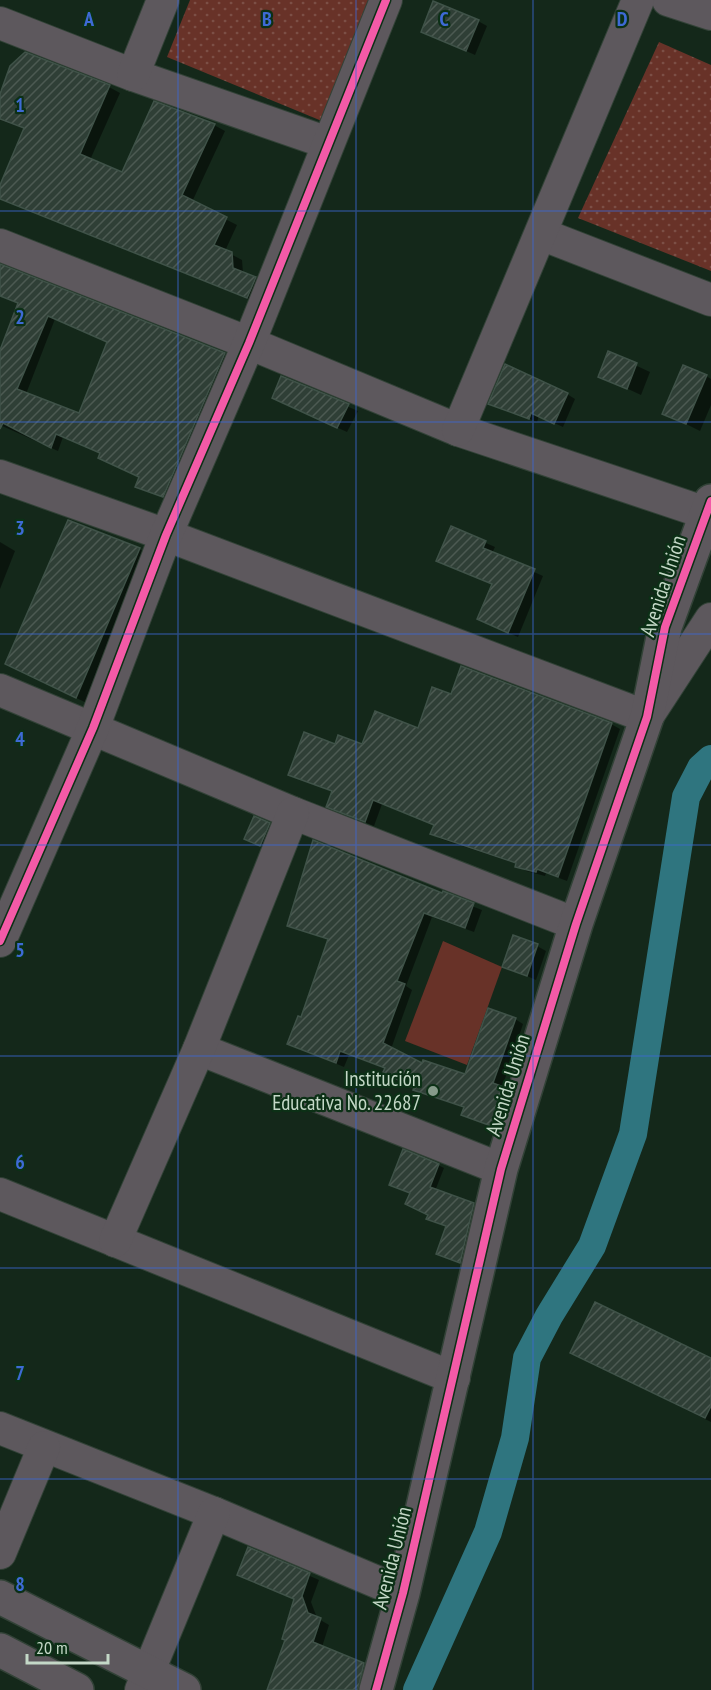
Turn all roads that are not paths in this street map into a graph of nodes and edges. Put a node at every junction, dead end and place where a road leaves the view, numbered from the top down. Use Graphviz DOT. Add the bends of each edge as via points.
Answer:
graph roads {
  1 [pos="163,0"];
  2 [pos="386,0"];
  3 [pos="638,0"];
  4 [pos="668,0"];
  5 [pos="711,14"];
  6 [pos="0,23"];
  7 [pos="133,75"];
  8 [pos="328,142"];
  9 [pos="541,234"];
  10 [pos="0,245"];
  11 [pos="711,300"];
  12 [pos="249,343"];
  13 [pos="458,430"];
  14 [pos="0,476"];
  15 [pos="709,507"];
  16 [pos="166,535"];
  17 [pos="711,619"];
  18 [pos="0,690"];
  19 [pos="647,717"];
  20 [pos="93,728"];
  21 [pos="293,813"];
  22 [pos="576,924"];
  23 [pos="0,941"];
  24 [pos="199,1049"];
  25 [pos="501,1169"];
  26 [pos="0,1194"];
  27 [pos="115,1241"];
  28 [pos="454,1378"];
  29 [pos="0,1428"];
  30 [pos="44,1447"];
  31 [pos="214,1513"];
  32 [pos="0,1553"];
  33 [pos="403,1593"];
  34 [pos="0,1597"];
  35 [pos="0,1650"];
  36 [pos="146,1681"];
  37 [pos="77,1690"];
  38 [pos="184,1690"];
  39 [pos="376,1690"];
  1 -- 7 [label="street"];
  2 -- 8 [label="street"];
  3 -- 9 [label="street"];
  4 -- 5 [label="street"];
  6 -- 7 [label="street"];
  7 -- 8 [label="street"];
  8 -- 12 [label="street"];
  9 -- 11 [label="street"];
  9 -- 13 [label="street"];
  10 -- 12 [label="street"];
  12 -- 13 [label="street"];
  12 -- 16 [label="street"];
  13 -- 15 [label="street"];
  14 -- 16 [label="street"];
  15 -- 19 [label="street, Avenida Unión" via="665,627"];
  16 -- 19 [label="street"];
  16 -- 20 [label="street"];
  17 -- 19 [label="street"];
  18 -- 20 [label="street"];
  19 -- 22 [label="street, Avenida Unión"];
  20 -- 21 [label="street"];
  20 -- 23 [label="street"];
  21 -- 22 [label="street"];
  21 -- 24 [label="street"];
  22 -- 25 [label="street, Avenida Unión"];
  24 -- 25 [label="street"];
  24 -- 27 [label="street"];
  25 -- 28 [label="street, Avenida Unión"];
  26 -- 27 [label="street"];
  27 -- 28 [label="street"];
  28 -- 33 [label="street, Avenida Unión"];
  29 -- 30 [label="street"];
  30 -- 31 [label="street"];
  30 -- 32 [label="street"];
  31 -- 33 [label="street"];
  31 -- 36 [label="street"];
  33 -- 39 [label="street, Avenida Unión"];
  34 -- 36 [label="street"];
  35 -- 37 [label="street"];
  36 -- 38 [label="street"];
}
